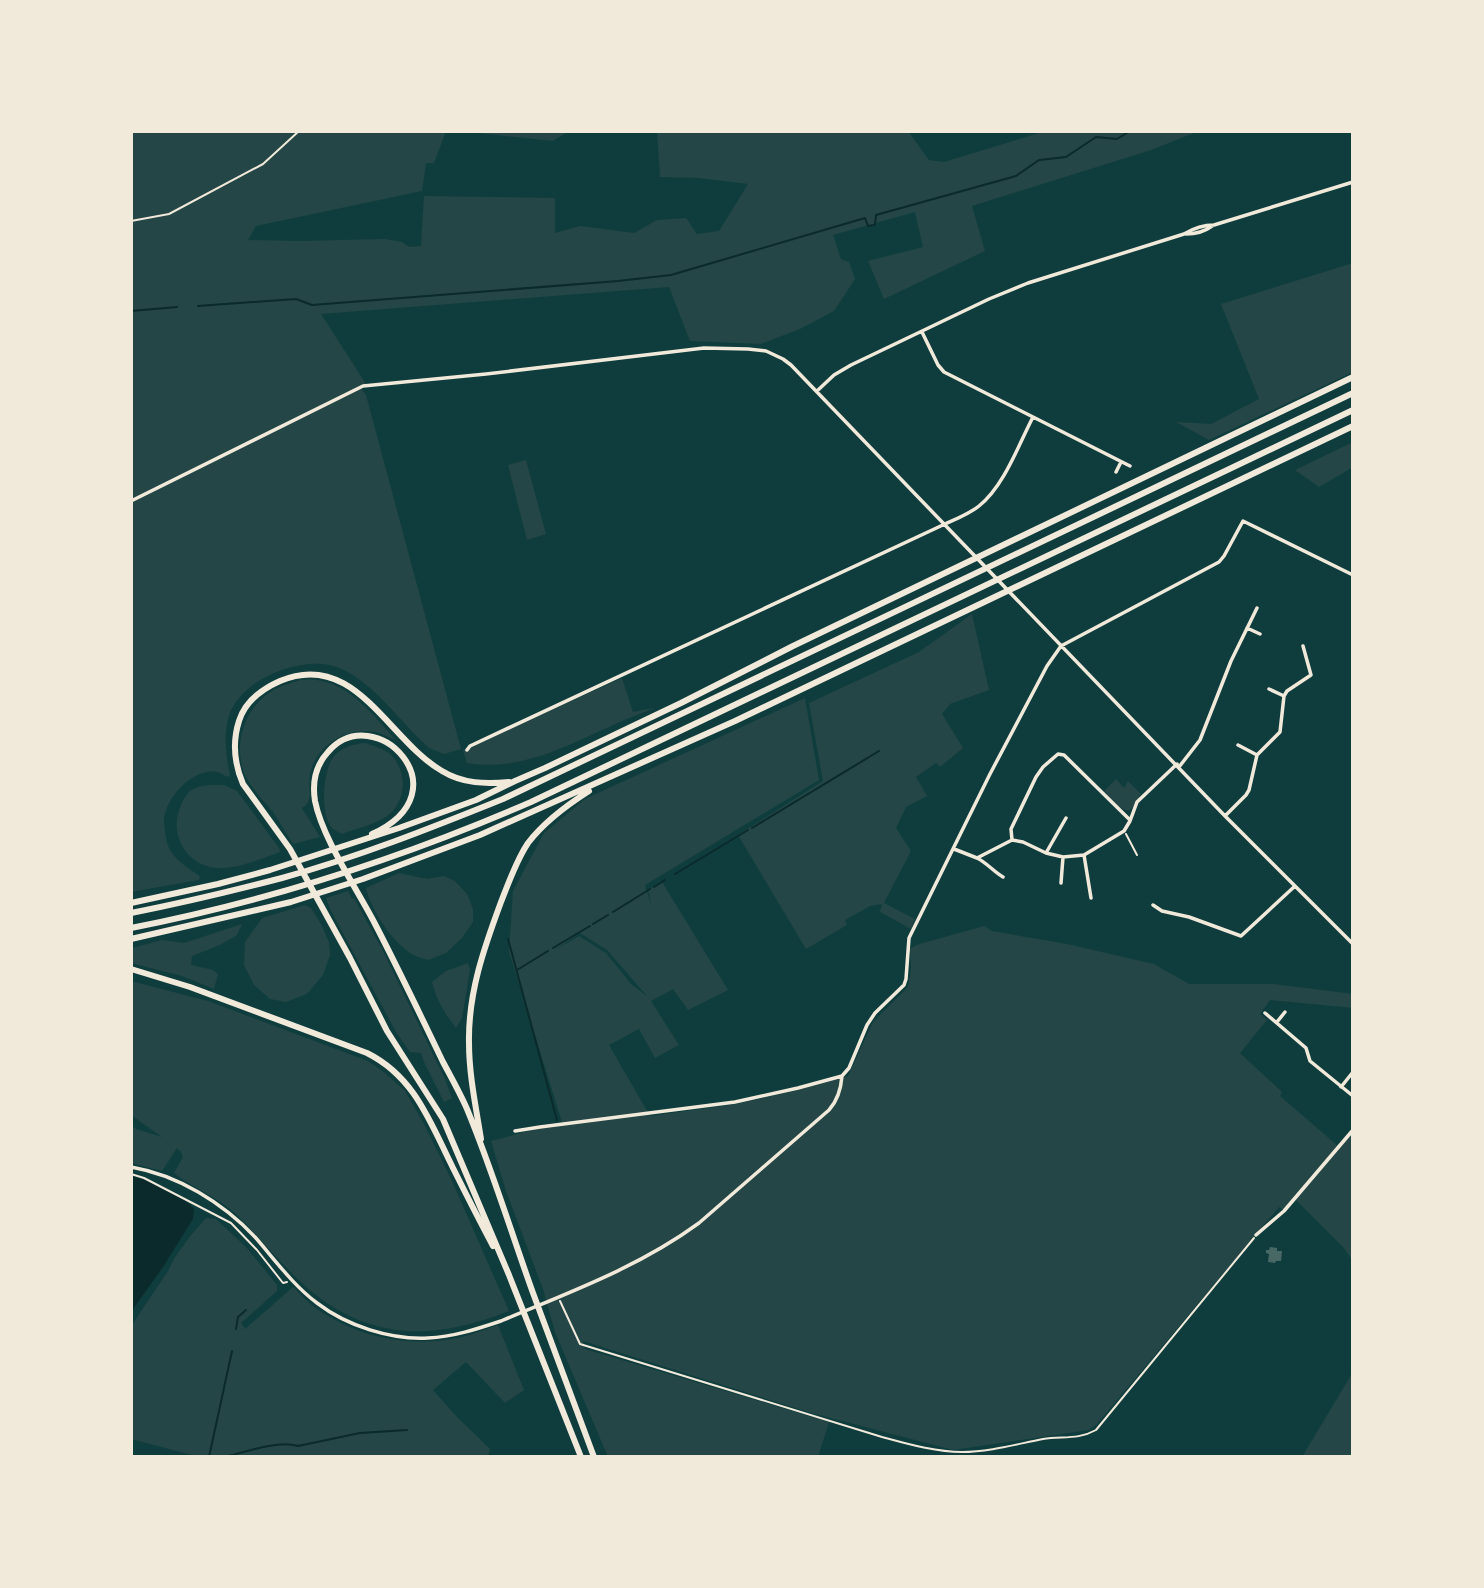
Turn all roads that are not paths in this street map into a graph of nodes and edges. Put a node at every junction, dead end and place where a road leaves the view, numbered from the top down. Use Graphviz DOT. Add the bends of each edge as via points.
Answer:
graph roads {
  1 [pos="1353,182"];
  2 [pos="922,332"];
  3 [pos="1353,377"];
  4 [pos="817,391"];
  5 [pos="1353,393"];
  6 [pos="1353,410"];
  7 [pos="1032,417"];
  8 [pos="1353,426"];
  9 [pos="1122,462"];
  10 [pos="1129,466"];
  11 [pos="1116,472"];
  12 [pos="131,501"];
  13 [pos="945,524"];
  14 [pos="1353,575"];
  15 [pos="1257,608"];
  16 [pos="1247,628"];
  17 [pos="1260,634"];
  18 [pos="1060,646"];
  19 [pos="1303,646"];
  20 [pos="1269,688"];
  21 [pos="1284,696"];
  22 [pos="1238,746"];
  23 [pos="467,750"];
  24 [pos="1256,755"];
  25 [pos="1178,766"];
  26 [pos="632,768"];
  27 [pos="515,781"];
  28 [pos="1225,816"];
  29 [pos="1066,818"];
  30 [pos="1130,821"];
  31 [pos="1012,840"];
  32 [pos="342,847"];
  33 [pos="954,849"];
  34 [pos="1046,853"];
  35 [pos="1084,855"];
  36 [pos="977,858"];
  37 [pos="1063,858"];
  38 [pos="1003,877"];
  39 [pos="1061,883"];
  40 [pos="1295,886"];
  41 [pos="1091,898"];
  42 [pos="131,903"];
  43 [pos="1153,905"];
  44 [pos="131,913"];
  45 [pos="131,928"];
  46 [pos="131,939"];
  47 [pos="1352,943"];
  48 [pos="131,969"];
  49 [pos="1285,1012"];
  50 [pos="1265,1013"];
  51 [pos="1276,1022"];
  52 [pos="1353,1072"];
  53 [pos="842,1076"];
  54 [pos="1341,1087"];
  55 [pos="1353,1096"];
  56 [pos="1353,1130"];
  57 [pos="515,1131"];
  58 [pos="482,1148"];
  59 [pos="131,1167"];
  60 [pos="1256,1235"];
  61 [pos="509,1275"];
  62 [pos="581,1457"];
  63 [pos="594,1457"];
  1 -- 2 [label="street" via="1028,283"];
  2 -- 4 [label="street" via="851,365"];
  2 -- 7 [label="street" via="944,372"];
  3 -- 27 [label="highway"];
  4 -- 12 [label="street" via="791,365 766,351 704,348 363,386"];
  4 -- 13 [label="street"];
  5 -- 44 [label="highway" via="457,818 283,877"];
  6 -- 45 [label="highway" via="474,827 289,890"];
  7 -- 9 [label="street"];
  7 -- 13 [label="street" via="989,497"];
  8 -- 26 [label="highway"];
  9 -- 10 [label="street"];
  9 -- 11 [label="street"];
  13 -- 18 [label="street"];
  13 -- 23 [label="street"];
  14 -- 18 [label="street" via="1243,521 1219,562"];
  15 -- 16 [label="street"];
  16 -- 17 [label="street"];
  16 -- 25 [label="street" via="1200,740"];
  18 -- 25 [label="street"];
  18 -- 33 [label="street"];
  19 -- 21 [label="street" via="1311,675"];
  20 -- 21 [label="street"];
  21 -- 24 [label="street" via="1280,732"];
  22 -- 24 [label="street"];
  24 -- 28 [label="street" via="1247,795"];
  25 -- 28 [label="street"];
  25 -- 30 [label="street" via="1137,802"];
  26 -- 46 [label="highway" via="480,835 363,879 291,902"];
  26 -- 58 [label="highway" via="590,790 550,820 529,842 506,890 482,954 469,1021 469,1065"];
  27 -- 32 [label="highway" via="476,800"];
  27 -- 61 [label="highway" via="485,784 454,778 422,758 365,698 344,683 317,675 286,678 257,694 240,719 234,743 243,784 290,849 387,1031 443,1119"];
  28 -- 40 [label="street"];
  29 -- 34 [label="street"];
  30 -- 31 [label="street" via="1061,753 1036,776 1011,829"];
  30 -- 35 [label="street" via="1124,831"];
  31 -- 34 [label="street"];
  31 -- 36 [label="street"];
  32 -- 42 [label="highway" via="218,884"];
  32 -- 58 [label="highway" via="388,825 410,802 410,770 400,752 372,736 345,739 320,761 314,778 319,815 467,1108"];
  33 -- 36 [label="street"];
  33 -- 53 [label="street" via="909,939 904,985 875,1013"];
  34 -- 37 [label="street"];
  35 -- 37 [label="street"];
  35 -- 41 [label="street"];
  36 -- 38 [label="street"];
  37 -- 39 [label="street"];
  40 -- 43 [label="street" via="1241,936"];
  40 -- 47 [label="street"];
  48 -- 61 [label="highway" via="367,1053 388,1065 421,1105"];
  49 -- 51 [label="street"];
  50 -- 51 [label="street"];
  51 -- 54 [label="street" via="1306,1048 1310,1061"];
  52 -- 54 [label="street"];
  53 -- 57 [label="street" via="735,1102"];
  53 -- 59 [label="street" via="829,1110 699,1223 663,1248 558,1297 484,1327 451,1335 415,1338 349,1322 316,1303 225,1209 177,1182"];
  54 -- 55 [label="street"];
  56 -- 60 [label="street" via="1284,1211"];
  58 -- 63 [label="highway"];
  61 -- 62 [label="highway"];
}
